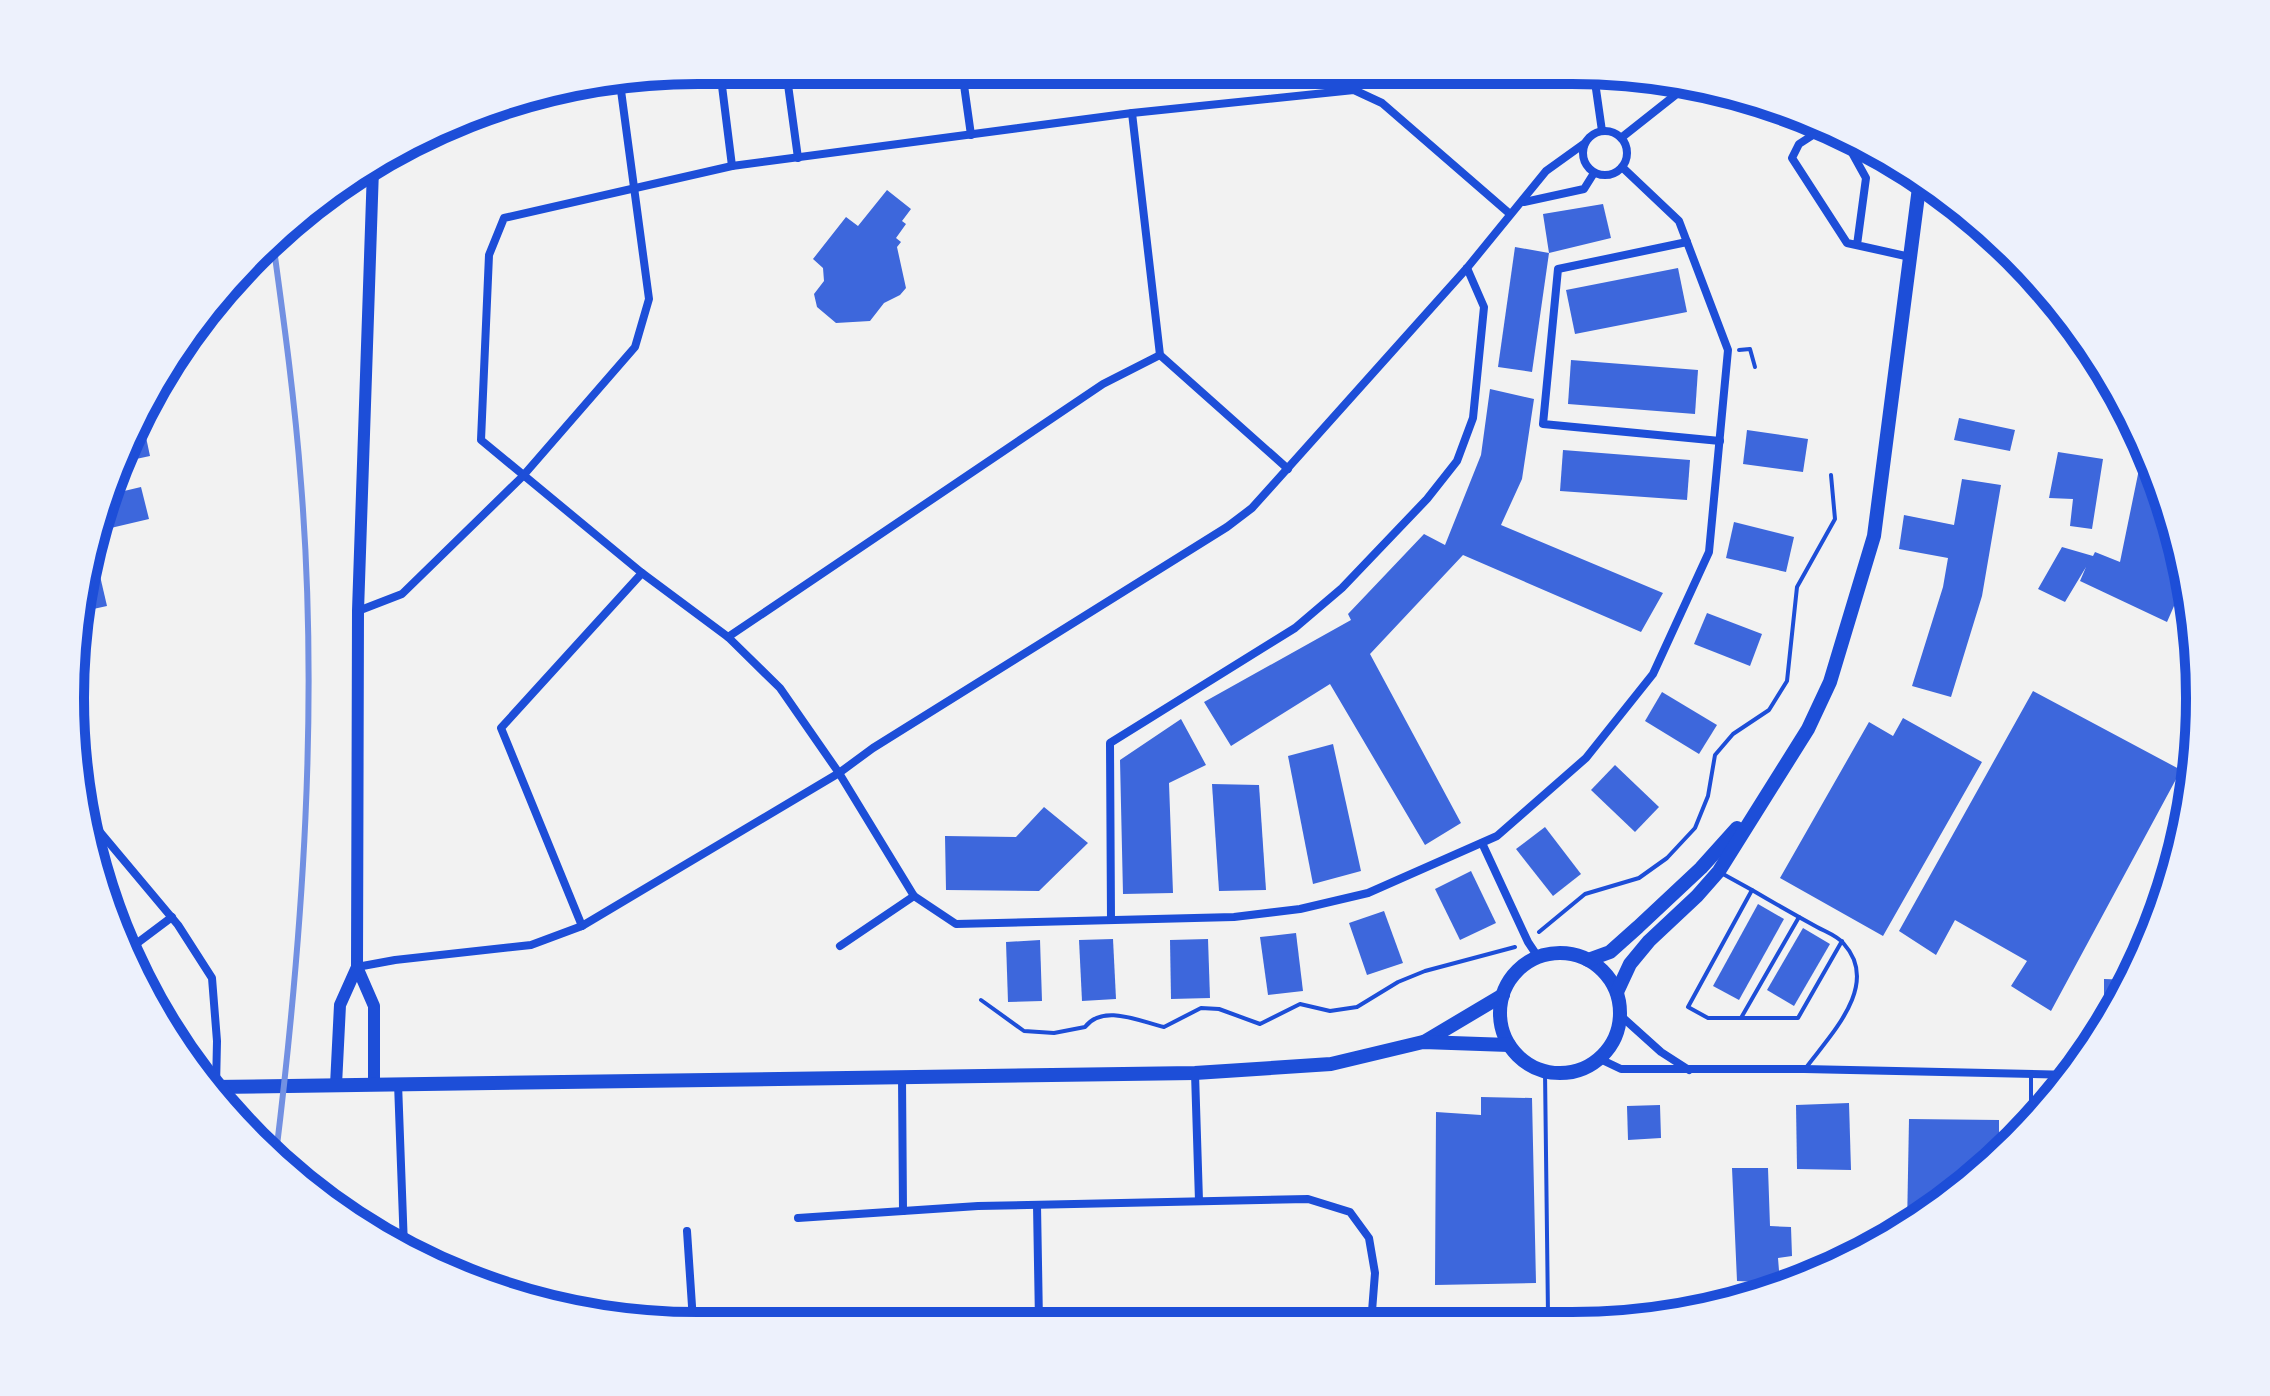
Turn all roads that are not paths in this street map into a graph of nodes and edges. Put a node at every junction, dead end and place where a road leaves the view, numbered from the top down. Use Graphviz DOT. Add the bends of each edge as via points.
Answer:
graph roads {
  1 [pos="722,84"];
  2 [pos="788,84"];
  3 [pos="964,84"];
  4 [pos="1353,84"];
  5 [pos="1595,85"];
  6 [pos="621,89"];
  7 [pos="1354,90"];
  8 [pos="1677,93"];
  9 [pos="1132,113"];
  10 [pos="1602,131"];
  11 [pos="1814,134"];
  12 [pos="971,135"];
  13 [pos="1621,138"];
  14 [pos="1585,143"];
  15 [pos="1851,151"];
  16 [pos="798,158"];
  17 [pos="732,166"];
  18 [pos="1622,167"];
  19 [pos="1594,173"];
  20 [pos="373,177"];
  21 [pos="633,189"];
  22 [pos="1919,191"];
  23 [pos="1523,202"];
  24 [pos="1510,214"];
  25 [pos="1687,242"];
  26 [pos="1857,245"];
  27 [pos="1910,257"];
  28 [pos="1467,268"];
  29 [pos="1160,355"];
  30 [pos="1720,441"];
  31 [pos="1288,469"];
  32 [pos="522,477"];
  33 [pos="642,573"];
  34 [pos="358,611"];
  35 [pos="728,637"];
  36 [pos="839,773"];
  37 [pos="1762,802"];
  38 [pos="99,831"];
  39 [pos="1482,843"];
  40 [pos="1719,871"];
  41 [pos="1752,890"];
  42 [pos="914,896"];
  43 [pos="172,917"];
  44 [pos="1799,917"];
  45 [pos="1111,920"];
  46 [pos="582,926"];
  47 [pos="1842,941"];
  48 [pos="136,944"];
  49 [pos="840,946"];
  50 [pos="1538,957"];
  51 [pos="1588,960"];
  52 [pos="357,967"];
  53 [pos="1617,992"];
  54 [pos="1503,995"];
  55 [pos="1621,1016"];
  56 [pos="1741,1018"];
  57 [pos="1423,1042"];
  58 [pos="1509,1045"];
  59 [pos="1600,1059"];
  60 [pos="1804,1069"];
  61 [pos="1690,1071"];
  62 [pos="1545,1072"];
  63 [pos="1195,1073"];
  64 [pos="2031,1074"];
  65 [pos="2057,1075"];
  66 [pos="215,1077"];
  67 [pos="902,1077"];
  68 [pos="398,1083"];
  69 [pos="374,1084"];
  70 [pos="336,1085"];
  71 [pos="223,1087"];
  72 [pos="2031,1106"];
  73 [pos="1199,1201"];
  74 [pos="1037,1205"];
  75 [pos="903,1211"];
  76 [pos="798,1218"];
  77 [pos="687,1231"];
  78 [pos="404,1237"];
  79 [pos="692,1312"];
  80 [pos="1039,1312"];
  81 [pos="1372,1312"];
  82 [pos="1548,1312"];
  1 -- 17 [label="street"];
  2 -- 16 [label="street"];
  3 -- 12 [label="street"];
  4 -- 7 [label="street"];
  5 -- 10 [label="street"];
  6 -- 21 [label="street"];
  7 -- 9 [label="street"];
  7 -- 24 [label="street" via="1382,103"];
  8 -- 13 [label="street"];
  9 -- 12 [label="street"];
  9 -- 29 [label="street"];
  10 -- 13 [label="street"];
  10 -- 14 [label="street"];
  11 -- 26 [label="street" via="1799,144 1792,158 1847,243"];
  12 -- 16 [label="street"];
  13 -- 18 [label="street" via="1627,155"];
  14 -- 19 [label="street" via="1585,163"];
  14 -- 23 [label="street" via="1546,171"];
  15 -- 26 [label="street" via="1866,178"];
  16 -- 17 [label="street"];
  17 -- 21 [label="street"];
  18 -- 19 [label="street" via="1609,175"];
  18 -- 25 [label="street" via="1679,221"];
  19 -- 23 [label="street" via="1584,189"];
  20 -- 34 [label="main road"];
  21 -- 32 [label="street" via="649,299 635,347"];
  21 -- 32 [label="street" via="504,218 489,255 481,440"];
  22 -- 27 [label="main road"];
  23 -- 24 [label="street"];
  24 -- 28 [label="street"];
  25 -- 30 [label="street" via="1728,350"];
  25 -- 30 [label="street" via="1558,269 1543,424"];
  26 -- 27 [label="street"];
  27 -- 37 [label="main road" via="1874,536 1830,682 1808,729"];
  28 -- 31 [label="street"];
  28 -- 45 [label="street" via="1484,307 1473,418 1457,461 1342,588 1295,628 1110,743"];
  29 -- 31 [label="street"];
  29 -- 35 [label="street" via="1103,384"];
  30 -- 39 [label="street" via="1709,552 1653,674 1586,758 1497,836"];
  31 -- 36 [label="street" via="1227,527"];
  32 -- 33 [label="street"];
  32 -- 34 [label="street" via="402,594"];
  33 -- 35 [label="street"];
  33 -- 46 [label="street" via="501,728"];
  34 -- 52 [label="main road"];
  35 -- 36 [label="street" via="780,688"];
  36 -- 42 [label="street"];
  36 -- 46 [label="street"];
  37 -- 40 [label="main road"];
  37 -- 51 [label="main road" via="1638,927 1610,952"];
  38 -- 43 [label="street"];
  39 -- 45 [label="street" via="1368,893 1300,909 1234,917"];
  39 -- 50 [label="street"];
  40 -- 41 [label="lane"];
  40 -- 53 [label="main road" via="1649,941"];
  41 -- 44 [label="lane"];
  41 -- 56 [label="lane" via="1688,1007 1708,1018"];
  42 -- 45 [label="street" via="956,924"];
  42 -- 49 [label="street"];
  43 -- 48 [label="street"];
  43 -- 66 [label="street" via="212,978"];
  44 -- 47 [label="lane"];
  44 -- 56 [label="lane"];
  46 -- 52 [label="street" via="531,945"];
  47 -- 56 [label="lane" via="1798,1018"];
  47 -- 60 [label="lane" via="1856,961 1854,995"];
  50 -- 51 [label="main road" via="1572,954"];
  50 -- 54 [label="main road" via="1511,979"];
  51 -- 53 [label="main road"];
  52 -- 69 [label="main road" via="374,1006"];
  52 -- 70 [label="main road" via="340,1005"];
  53 -- 55 [label="main road"];
  54 -- 57 [label="main road"];
  54 -- 58 [label="main road" via="1501,1021"];
  55 -- 59 [label="main road" via="1611,1047"];
  55 -- 61 [label="street"];
  57 -- 58 [label="main road"];
  57 -- 63 [label="main road" via="1331,1064"];
  58 -- 62 [label="main road" via="1518,1057"];
  59 -- 61 [label="street" via="1621,1069"];
  59 -- 62 [label="main road" via="1564,1074"];
  60 -- 61 [label="street"];
  60 -- 64 [label="street"];
  62 -- 82 [label="lane"];
  63 -- 67 [label="main road"];
  63 -- 73 [label="street"];
  64 -- 65 [label="street"];
  64 -- 72 [label="lane"];
  67 -- 68 [label="main road"];
  67 -- 75 [label="street"];
  68 -- 69 [label="main road"];
  68 -- 78 [label="street"];
  69 -- 70 [label="main road"];
  70 -- 71 [label="main road"];
  73 -- 74 [label="street"];
  73 -- 81 [label="street" via="1308,1199 1350,1212 1369,1238 1375,1273"];
  74 -- 75 [label="street"];
  74 -- 80 [label="street"];
  75 -- 76 [label="street"];
  77 -- 79 [label="street"];
}
